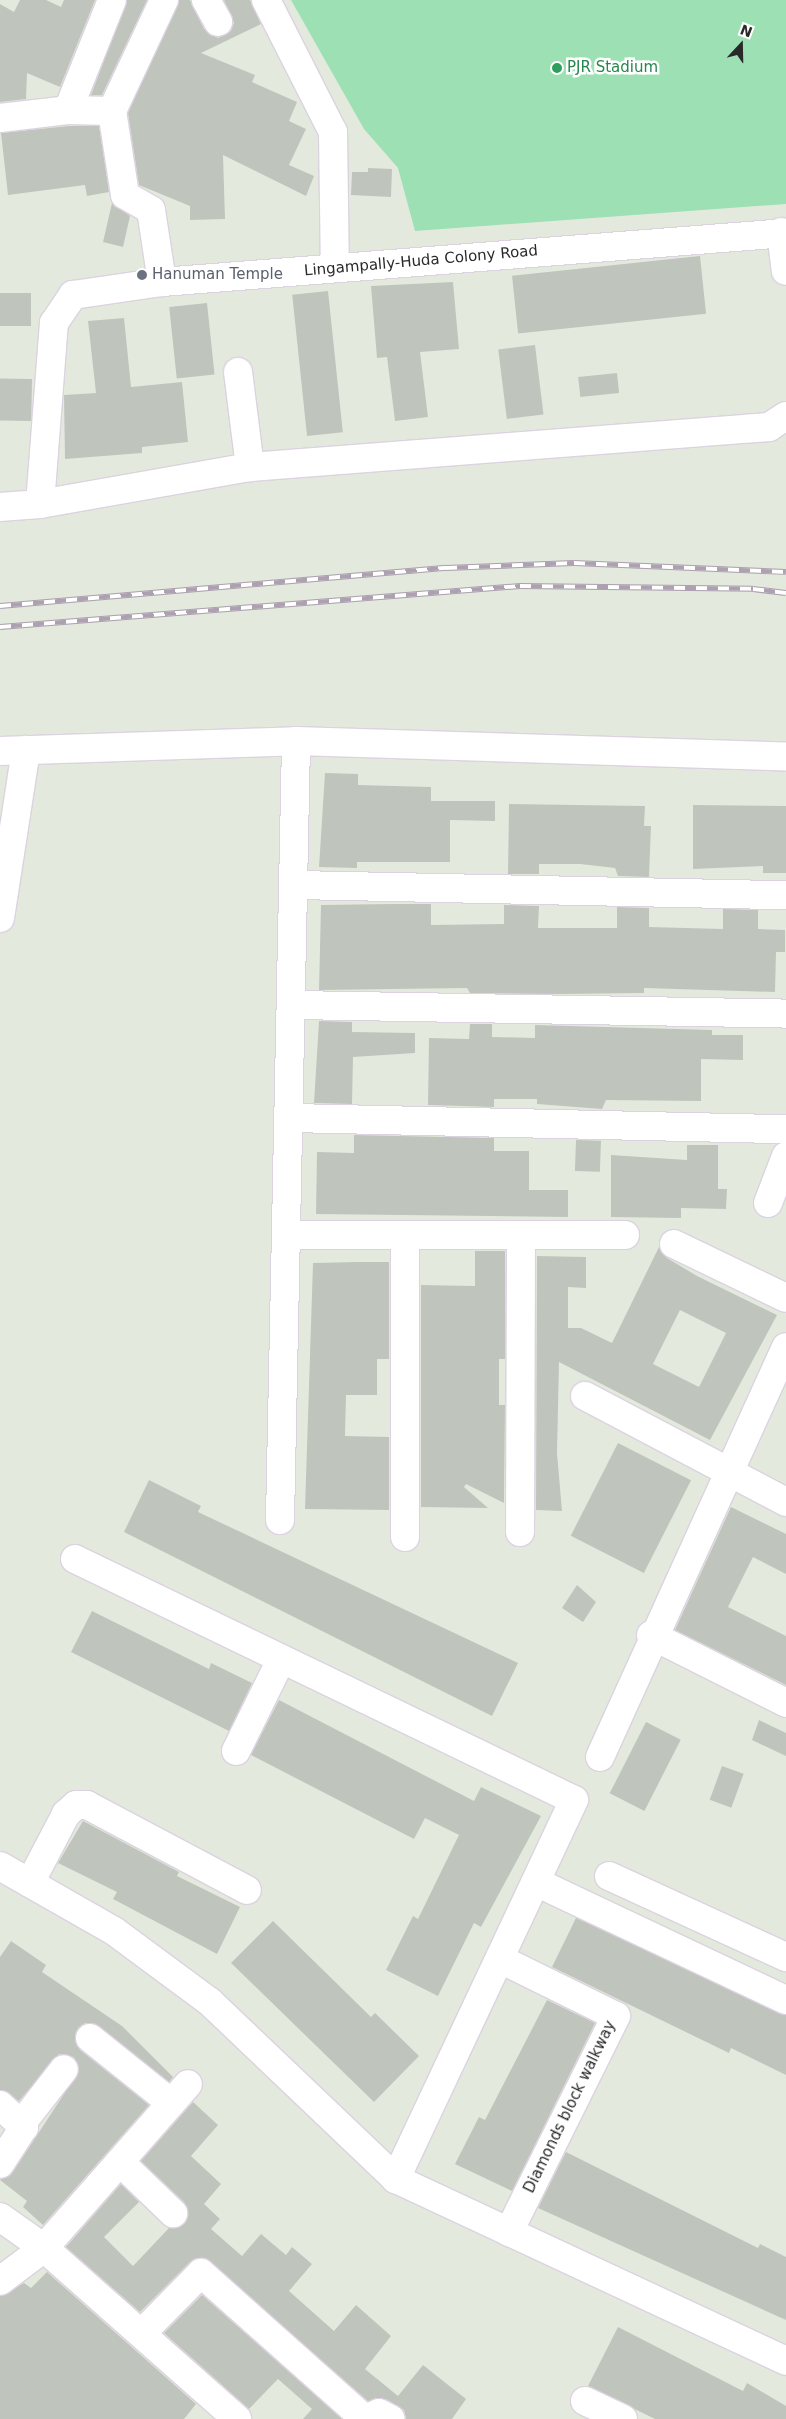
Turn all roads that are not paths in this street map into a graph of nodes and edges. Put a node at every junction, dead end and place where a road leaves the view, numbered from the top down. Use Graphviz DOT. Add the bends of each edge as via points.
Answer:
graph roads {
  1 [pos="112,0"];
  2 [pos="164,0"];
  3 [pos="266,0"];
  4 [pos="68,110"];
  5 [pos="112,111"];
  6 [pos="0,118"];
  7 [pos="783,232"];
  8 [pos="335,268"];
  9 [pos="786,271"];
  10 [pos="162,282"];
  11 [pos="238,372"];
  12 [pos="786,416"];
  13 [pos="250,467"];
  14 [pos="40,504"];
  15 [pos="0,507"];
  16 [pos="296,740"];
  17 [pos="13,751"];
  18 [pos="786,756"];
  19 [pos="296,885"];
  20 [pos="786,894"];
  21 [pos="0,918"];
  22 [pos="294,1005"];
  23 [pos="786,1014"];
  24 [pos="291,1118"];
  25 [pos="786,1129"];
  26 [pos="786,1156"];
  27 [pos="768,1203"];
  28 [pos="289,1235"];
  29 [pos="405,1236"];
  30 [pos="625,1236"];
  31 [pos="521,1238"];
  32 [pos="674,1244"];
  33 [pos="786,1298"];
  34 [pos="786,1347"];
  35 [pos="779,1381"];
  36 [pos="585,1396"];
  37 [pos="728,1473"];
  38 [pos="786,1502"];
  39 [pos="280,1520"];
  40 [pos="520,1532"];
  41 [pos="405,1537"];
  42 [pos="75,1559"];
  43 [pos="652,1635"];
  44 [pos="282,1660"];
  45 [pos="786,1703"];
  46 [pos="236,1751"];
  47 [pos="600,1756"];
  48 [pos="0,1866"];
  49 [pos="609,1876"];
  50 [pos="536,1882"];
  51 [pos="30,1883"];
  52 [pos="248,1890"];
  53 [pos="786,1957"];
  54 [pos="500,1959"];
  55 [pos="786,2000"];
  56 [pos="90,2038"];
  57 [pos="64,2069"];
  58 [pos="0,2105"];
  59 [pos="22,2123"];
  60 [pos="120,2162"];
  61 [pos="0,2164"];
  62 [pos="396,2179"];
  63 [pos="173,2213"];
  64 [pos="0,2217"];
  65 [pos="509,2232"];
  66 [pos="44,2248"];
  67 [pos="0,2281"];
  68 [pos="142,2333"];
  69 [pos="786,2361"];
  70 [pos="585,2401"];
  71 [pos="237,2419"];
  72 [pos="365,2419"];
  73 [pos="391,2419"];
  74 [pos="623,2419"];
  1 -- 4 [label="street"];
  2 -- 5 [label="street"];
  3 -- 8 [label="street" via="333,132"];
  4 -- 5 [label="street"];
  4 -- 6 [label="street"];
  5 -- 10 [label="street" via="125,195 151,210"];
  7 -- 8 [label="street, Lingampally-Huda Colony Road"];
  7 -- 9 [label="street"];
  8 -- 10 [label="street, Lingampally-Huda Colony Road"];
  10 -- 14 [label="street, Lingampally-Huda Colony Road" via="73,295 63,305 54,323"];
  11 -- 13 [label="street"];
  12 -- 13 [label="street" via="768,427"];
  13 -- 14 [label="street"];
  14 -- 15 [label="street"];
  16 -- 17 [label="street"];
  16 -- 18 [label="street"];
  16 -- 19 [label="street"];
  17 -- 21 [label="street"];
  19 -- 20 [label="street"];
  19 -- 22 [label="street"];
  22 -- 23 [label="street"];
  22 -- 24 [label="street"];
  24 -- 25 [label="street"];
  24 -- 28 [label="street"];
  26 -- 27 [label="street"];
  28 -- 29 [label="street"];
  28 -- 39 [label="street"];
  29 -- 31 [label="street"];
  29 -- 41 [label="street"];
  30 -- 31 [label="street"];
  31 -- 40 [label="street"];
  32 -- 33 [label="street"];
  34 -- 35 [label="street"];
  35 -- 37 [label="street"];
  36 -- 37 [label="street"];
  37 -- 38 [label="street"];
  37 -- 43 [label="street"];
  42 -- 44 [label="street"];
  43 -- 45 [label="street"];
  43 -- 47 [label="street"];
  44 -- 46 [label="street"];
  44 -- 50 [label="street" via="574,1800"];
  48 -- 51 [label="street"];
  49 -- 53 [label="street"];
  50 -- 54 [label="street"];
  50 -- 55 [label="street"];
  51 -- 52 [label="street" via="66,1814 76,1805 87,1806"];
  51 -- 62 [label="street" via="114,1931 210,2002"];
  54 -- 62 [label="street"];
  54 -- 65 [label="street, Diamonds block walkway" via="616,2016"];
  56 -- 60 [label="street" via="179,2094"];
  57 -- 59 [label="street"];
  58 -- 59 [label="street"];
  59 -- 61 [label="street" via="24,2130"];
  60 -- 63 [label="street"];
  60 -- 66 [label="street"];
  62 -- 65 [label="street"];
  64 -- 66 [label="street"];
  65 -- 69 [label="street"];
  66 -- 67 [label="street"];
  66 -- 68 [label="street"];
  68 -- 71 [label="street"];
  68 -- 72 [label="street" via="201,2272"];
  70 -- 74 [label="street"];
  72 -- 73 [label="street" via="379,2413"];
}
